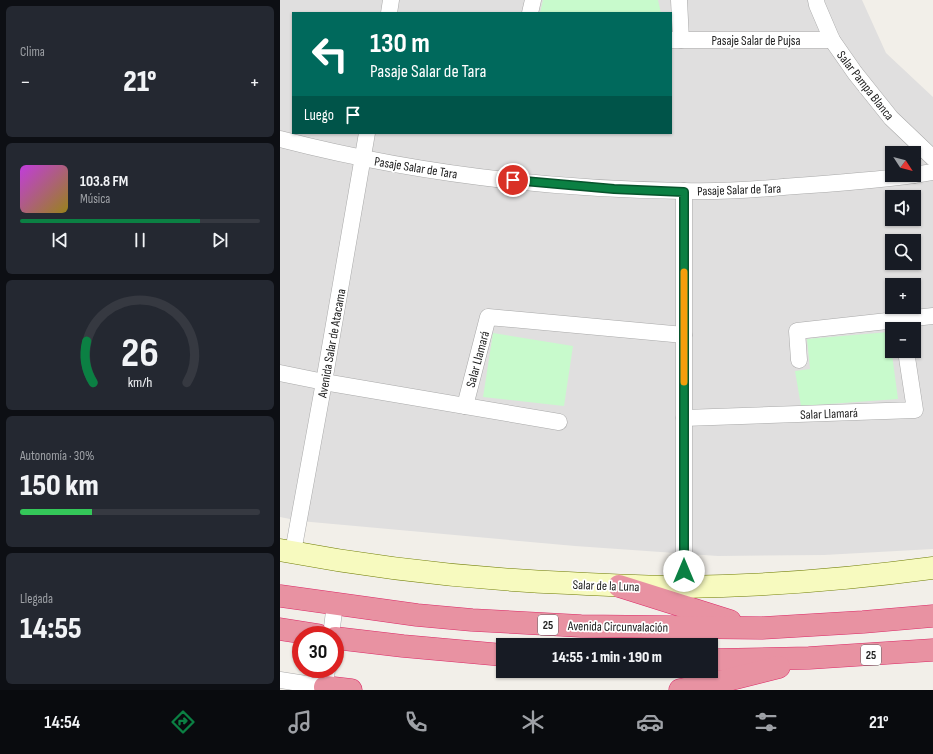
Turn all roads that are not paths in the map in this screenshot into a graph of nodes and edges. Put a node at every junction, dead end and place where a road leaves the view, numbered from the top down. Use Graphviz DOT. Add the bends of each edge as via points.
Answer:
graph roads {
  1 [pos="391,0"];
  2 [pos="532,0"];
  3 [pos="679,0"];
  4 [pos="816,0"];
  5 [pos="389,12"];
  6 [pos="530,12"];
  7 [pos="676,40"];
  8 [pos="832,40"];
  9 [pos="367,134"];
  10 [pos="280,139"];
  11 [pos="933,158"];
  12 [pos="363,159"];
  13 [pos="933,172"];
  14 [pos="921,174"];
  15 [pos="885,178"];
  16 [pos="684,192"];
  17 [pos="933,316"];
  18 [pos="910,322"];
  19 [pos="885,325"];
  20 [pos="684,335"];
  21 [pos="907,358"];
  22 [pos="799,360"];
  23 [pos="280,373"];
  24 [pos="324,382"];
  25 [pos="465,406"];
  26 [pos="684,418"];
  27 [pos="559,422"];
  28 [pos="286,551"];
  29 [pos="933,568"];
  30 [pos="619,586"];
  31 [pos="684,586"];
  32 [pos="280,596"];
  33 [pos="336,604"];
  34 [pos="933,616"];
  35 [pos="333,626"];
  36 [pos="762,628"];
  37 [pos="280,629"];
  38 [pos="292,631"];
  39 [pos="344,639"];
  40 [pos="933,650"];
  41 [pos="496,654"];
  42 [pos="809,658"];
  43 [pos="718,660"];
  44 [pos="280,680"];
  45 [pos="326,682"];
  46 [pos="351,690"];
  47 [pos="680,690"];
  1 -- 5 [label="street"];
  2 -- 6 [label="street"];
  3 -- 7 [label="street, Pasaje Salar de Pujsa"];
  4 -- 8 [label="street, Salar Pampa Blanca"];
  7 -- 8 [label="street, Pasaje Salar de Pujsa"];
  8 -- 11 [label="street, Salar Pampa Blanca" via="892,118"];
  9 -- 12 [label="street, Avenida Salar de Atacama"];
  10 -- 12 [label="street, Pasaje Salar de Tara"];
  12 -- 16 [label="street, Pasaje Salar de Tara" via="543,183"];
  12 -- 24 [label="street, Avenida Salar de Atacama"];
  13 -- 14 [label="street, Pasaje Salar de Tara"];
  15 -- 16 [label="street, Pasaje Salar de Tara" via="825,185"];
  16 -- 20 [label="street"];
  17 -- 18 [label="street"];
  19 -- 22 [label="street" via="797,331"];
  20 -- 25 [label="street, Salar Llamará" via="488,317"];
  20 -- 26 [label="street"];
  21 -- 26 [label="street, Salar Llamará" via="915,410"];
  23 -- 24 [label="street, Salar Llamará"];
  24 -- 25 [label="street, Salar Llamará"];
  24 -- 28 [label="street, Avenida Salar de Atacama"];
  25 -- 27 [label="street, Salar Llamará"];
  26 -- 31 [label="street"];
  28 -- 30 [label="street, Salar de la Luna" via="372,566 469,577"];
  29 -- 31 [label="street, Salar de la Luna" via="831,580"];
  30 -- 31 [label="street, Salar de la Luna"];
  30 -- 36 [label="highway" via="710,616"];
  32 -- 33 [label="highway, Avenida Circunvalación / 25"];
  33 -- 35 [label="street"];
  33 -- 36 [label="highway, Avenida Circunvalación / 25" via="417,615 528,624"];
  34 -- 36 [label="highway, Avenida Circunvalación / 25"];
  37 -- 38 [label="highway"];
  39 -- 41 [label="highway"];
  40 -- 42 [label="highway, 25"];
  42 -- 43 [label="highway, 25"];
  42 -- 47 [label="highway" via="767,671"];
  44 -- 45 [label="street"];
  45 -- 46 [label="highway"];
}
